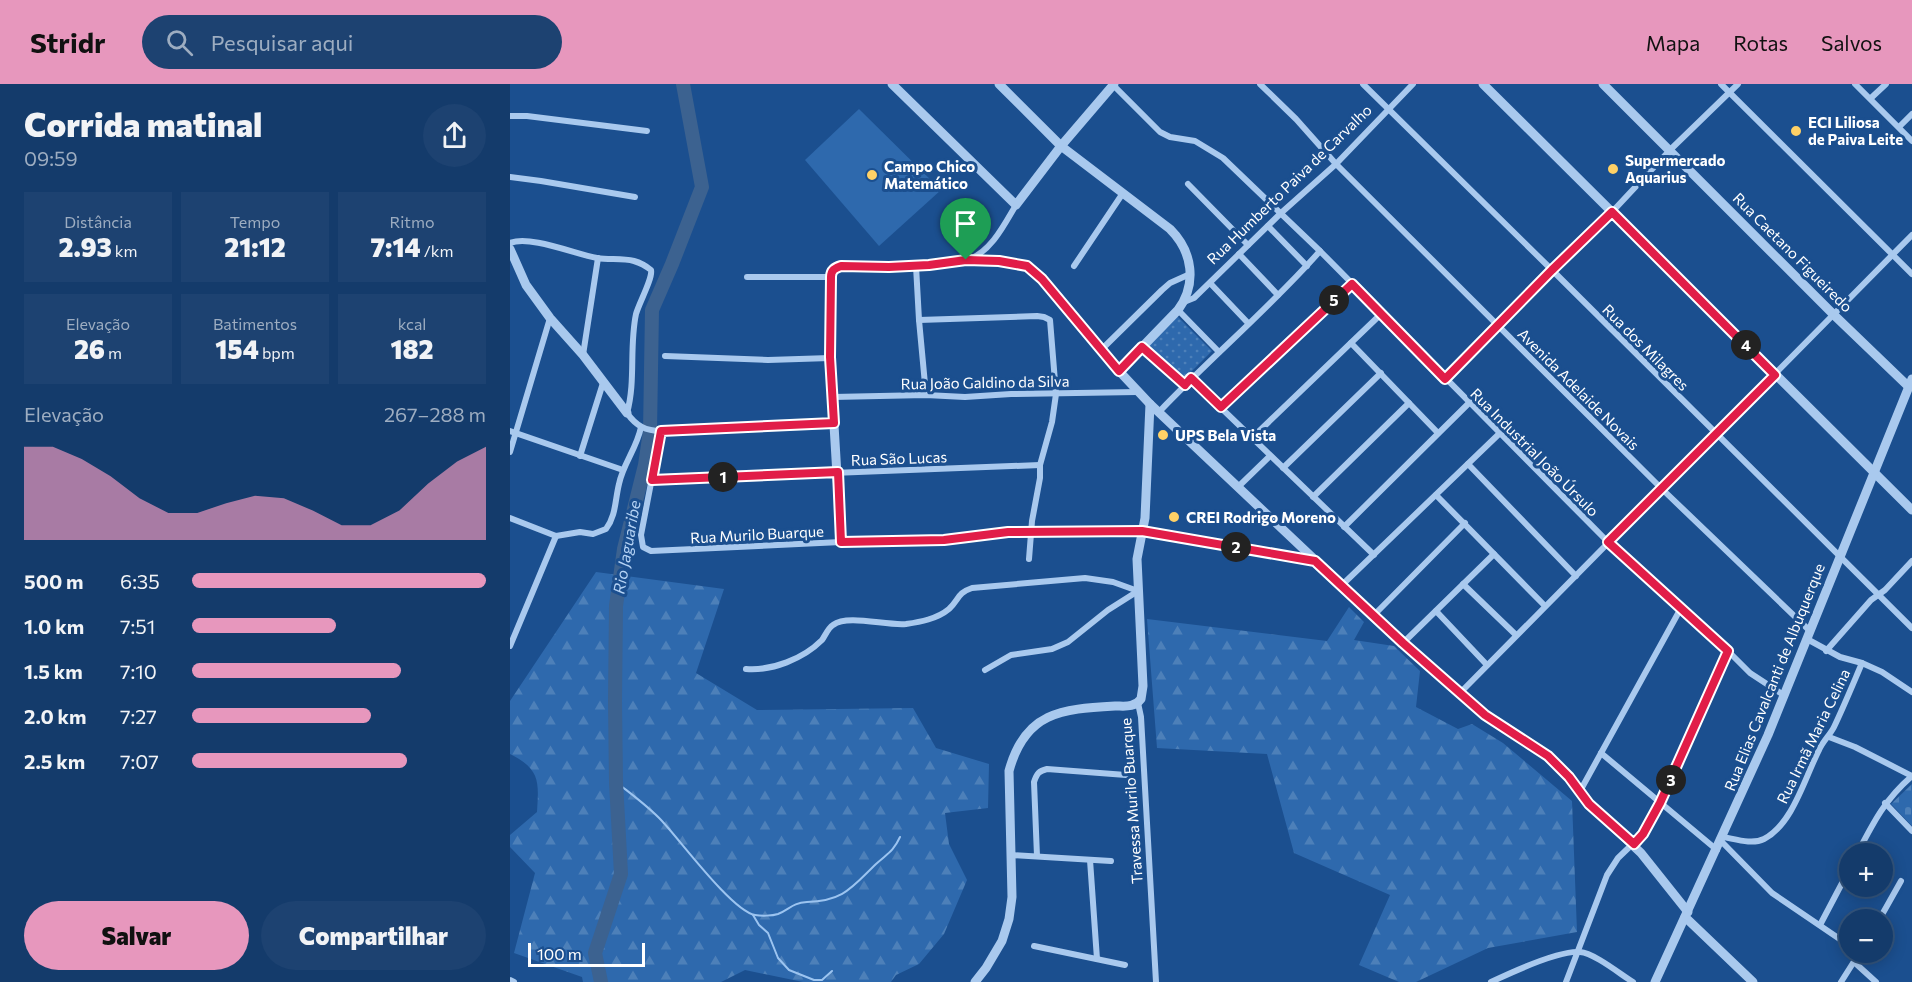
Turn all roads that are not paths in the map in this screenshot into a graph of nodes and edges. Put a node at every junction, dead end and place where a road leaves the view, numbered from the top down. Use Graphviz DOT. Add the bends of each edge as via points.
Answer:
graph roads {
  1 [pos="892,84"];
  2 [pos="999,84"];
  3 [pos="1113,84"];
  4 [pos="1260,84"];
  5 [pos="1363,84"];
  6 [pos="1413,84"];
  7 [pos="1483,84"];
  8 [pos="1603,84"];
  9 [pos="1721,84"];
  10 [pos="1738,84"];
  11 [pos="1855,84"];
  12 [pos="1886,84"];
  13 [pos="1729,92"];
  14 [pos="1870,98"];
  15 [pos="1387,109"];
  16 [pos="1912,114"];
  17 [pos="510,116"];
  18 [pos="1899,127"];
  19 [pos="647,131"];
  20 [pos="1912,141"];
  21 [pos="1061,146"];
  22 [pos="1670,150"];
  23 [pos="1336,164"];
  24 [pos="510,177"];
  25 [pos="1188,184"];
  26 [pos="1123,193"];
  27 [pos="635,197"];
  28 [pos="1016,205"];
  29 [pos="1612,212"];
  30 [pos="1281,213"];
  31 [pos="1269,226"];
  32 [pos="1912,235"];
  33 [pos="510,243"];
  34 [pos="1248,244"];
  35 [pos="510,249"];
  36 [pos="1320,251"];
  37 [pos="1239,254"];
  38 [pos="1892,254"];
  39 [pos="598,258"];
  40 [pos="966,260"];
  41 [pos="916,266"];
  42 [pos="1074,266"];
  43 [pos="1308,266"];
  44 [pos="1552,270"];
  45 [pos="1190,274"];
  46 [pos="1912,274"];
  47 [pos="831,275"];
  48 [pos="747,277"];
  49 [pos="1210,283"];
  50 [pos="1352,284"];
  51 [pos="1278,295"];
  52 [pos="1184,302"];
  53 [pos="1178,310"];
  54 [pos="1381,314"];
  55 [pos="1834,315"];
  56 [pos="550,318"];
  57 [pos="919,320"];
  58 [pos="1248,324"];
  59 [pos="1499,325"];
  60 [pos="1351,343"];
  61 [pos="1142,347"];
  62 [pos="1101,350"];
  63 [pos="1219,352"];
  64 [pos="583,355"];
  65 [pos="664,356"];
  66 [pos="830,357"];
  67 [pos="1119,371"];
  68 [pos="1381,373"];
  69 [pos="1775,375"];
  70 [pos="1191,378"];
  71 [pos="1445,379"];
  72 [pos="603,383"];
  73 [pos="1185,385"];
  74 [pos="1911,385"];
  75 [pos="1137,392"];
  76 [pos="1056,394"];
  77 [pos="926,395"];
  78 [pos="833,397"];
  79 [pos="1470,402"];
  80 [pos="1409,403"];
  81 [pos="1150,404"];
  82 [pos="1221,407"];
  83 [pos="1159,412"];
  84 [pos="627,413"];
  85 [pos="834,423"];
  86 [pos="643,429"];
  87 [pos="658,431"];
  88 [pos="513,432"];
  89 [pos="1438,433"];
  90 [pos="1500,433"];
  91 [pos="1715,433"];
  92 [pos="1252,438"];
  93 [pos="510,452"];
  94 [pos="580,456"];
  95 [pos="1270,456"];
  96 [pos="1468,464"];
  97 [pos="1040,465"];
  98 [pos="1283,468"];
  99 [pos="623,470"];
  100 [pos="838,472"];
  101 [pos="1874,472"];
  102 [pos="652,480"];
  103 [pos="1239,487"];
  104 [pos="1662,489"];
  105 [pos="1436,495"];
  106 [pos="1313,497"];
  107 [pos="1912,510"];
  108 [pos="510,518"];
  109 [pos="1465,524"];
  110 [pos="1344,527"];
  111 [pos="1142,531"];
  112 [pos="1031,532"];
  113 [pos="556,536"];
  114 [pos="841,542"];
  115 [pos="1608,542"];
  116 [pos="1494,554"];
  117 [pos="1374,555"];
  118 [pos="1840,557"];
  119 [pos="1029,558"];
  120 [pos="1315,561"];
  121 [pos="1912,561"];
  122 [pos="1576,576"];
  123 [pos="1463,584"];
  124 [pos="1342,585"];
  125 [pos="1138,591"];
  126 [pos="1878,595"];
  127 [pos="1545,606"];
  128 [pos="1681,608"];
  129 [pos="1436,611"];
  130 [pos="1374,615"];
  131 [pos="1912,628"];
  132 [pos="1516,635"];
  133 [pos="1808,635"];
  134 [pos="1403,643"];
  135 [pos="510,646"];
  136 [pos="1728,651"];
  137 [pos="1826,651"];
  138 [pos="1862,663"];
  139 [pos="1487,665"];
  140 [pos="746,669"];
  141 [pos="985,670"];
  142 [pos="1912,692"];
  143 [pos="1460,693"];
  144 [pos="1785,696"];
  145 [pos="1138,703"];
  146 [pos="1828,737"];
  147 [pos="1601,753"];
  148 [pos="1126,775"];
  149 [pos="1912,776"];
  150 [pos="1579,792"];
  151 [pos="1660,803"];
  152 [pos="1885,803"];
  153 [pos="1912,831"];
  154 [pos="1720,843"];
  155 [pos="1863,843"];
  156 [pos="1634,844"];
  157 [pos="1011,855"];
  158 [pos="1037,856"];
  159 [pos="1090,860"];
  160 [pos="1112,861"];
  161 [pos="1901,881"];
  162 [pos="1839,889"];
  163 [pos="1885,909"];
  164 [pos="1686,915"];
  165 [pos="1820,925"];
  166 [pos="1839,938"];
  167 [pos="1034,946"];
  168 [pos="1579,952"];
  169 [pos="1096,960"];
  170 [pos="1853,963"];
  171 [pos="1855,963"];
  172 [pos="1125,965"];
  173 [pos="975,982"];
  174 [pos="1156,982"];
  175 [pos="1491,982"];
  176 [pos="1566,982"];
  177 [pos="1633,982"];
  178 [pos="1655,982"];
  179 [pos="1753,982"];
  180 [pos="1841,982"];
  181 [pos="1876,982"];
  1 -- 28 [label="street"];
  2 -- 21 [label="street"];
  3 -- 21 [label="street"];
  3 -- 30 [label="street, Rua Industrial João Úrsulo" via="1160,132 1213,150"];
  4 -- 23 [label="street, Avenida Adelaide Novais"];
  5 -- 15 [label="street, Rua dos Milagres"];
  6 -- 15 [label="street, Rua Humberto Paiva de Carvalho"];
  7 -- 29 [label="street"];
  8 -- 22 [label="street, Rua Caetano Figueiredo"];
  9 -- 13 [label="street"];
  10 -- 13 [label="street"];
  11 -- 14 [label="street"];
  12 -- 14 [label="street"];
  13 -- 22 [label="street"];
  13 -- 38 [label="street"];
  14 -- 18 [label="street"];
  15 -- 23 [label="street, Rua Humberto Paiva de Carvalho"];
  15 -- 44 [label="street, Rua dos Milagres"];
  16 -- 18 [label="street"];
  17 -- 19 [label="street"];
  18 -- 20 [label="street"];
  21 -- 26 [label="street"];
  21 -- 28 [label="street"];
  22 -- 29 [label="street"];
  22 -- 55 [label="street, Rua Caetano Figueiredo"];
  23 -- 30 [label="street, Rua Humberto Paiva de Carvalho"];
  23 -- 59 [label="street, Avenida Adelaide Novais"];
  24 -- 27 [label="street"];
  25 -- 34 [label="street"];
  26 -- 42 [label="street"];
  26 -- 45 [label="street" via="1179,238 1189,260"];
  28 -- 40 [label="street" via="989,246"];
  29 -- 44 [label="street"];
  29 -- 69 [label="street"];
  30 -- 31 [label="street, Rua Humberto Paiva de Carvalho"];
  30 -- 36 [label="street, Rua Industrial João Úrsulo"];
  31 -- 34 [label="street, Rua Humberto Paiva de Carvalho"];
  31 -- 43 [label="street"];
  32 -- 38 [label="street"];
  33 -- 39 [label="street" via="530,242"];
  34 -- 37 [label="street, Rua Humberto Paiva de Carvalho"];
  35 -- 56 [label="street" via="526,285"];
  36 -- 43 [label="street"];
  36 -- 50 [label="street, Rua Industrial João Úrsulo"];
  37 -- 49 [label="street, Rua Humberto Paiva de Carvalho"];
  37 -- 51 [label="street"];
  38 -- 46 [label="street"];
  38 -- 55 [label="street"];
  39 -- 64 [label="street"];
  39 -- 84 [label="street" via="635,261 652,273 636,317"];
  40 -- 41 [label="street"];
  40 -- 62 [label="street" via="1027,266"];
  41 -- 47 [label="street" via="841,266 834,268"];
  41 -- 57 [label="street"];
  43 -- 51 [label="street"];
  44 -- 59 [label="street"];
  44 -- 91 [label="street, Rua dos Milagres"];
  45 -- 52 [label="street"];
  45 -- 62 [label="street" via="1162,290"];
  47 -- 48 [label="street"];
  47 -- 66 [label="street"];
  49 -- 52 [label="street, Rua Humberto Paiva de Carvalho"];
  49 -- 58 [label="street"];
  50 -- 54 [label="street, Rua Industrial João Úrsulo"];
  50 -- 82 [label="street"];
  51 -- 58 [label="street"];
  52 -- 53 [label="street"];
  53 -- 61 [label="street"];
  53 -- 63 [label="street"];
  54 -- 60 [label="street"];
  54 -- 71 [label="street, Rua Industrial João Úrsulo"];
  55 -- 69 [label="street"];
  55 -- 74 [label="street, Rua Caetano Figueiredo"];
  56 -- 64 [label="street"];
  56 -- 88 [label="street"];
  57 -- 76 [label="street" via="1048,318 1052,323"];
  57 -- 77 [label="street"];
  58 -- 63 [label="street"];
  59 -- 71 [label="street"];
  59 -- 104 [label="street, Avenida Adelaide Novais"];
  60 -- 68 [label="street"];
  60 -- 92 [label="street"];
  61 -- 67 [label="street"];
  61 -- 73 [label="street"];
  62 -- 67 [label="street"];
  63 -- 70 [label="street"];
  64 -- 72 [label="street"];
  65 -- 66 [label="street" via="768,360"];
  66 -- 78 [label="street"];
  67 -- 75 [label="street"];
  68 -- 80 [label="street"];
  68 -- 98 [label="street"];
  69 -- 91 [label="street"];
  69 -- 101 [label="street"];
  70 -- 73 [label="street"];
  70 -- 82 [label="street"];
  71 -- 79 [label="street, Rua Industrial João Úrsulo"];
  72 -- 84 [label="street"];
  72 -- 94 [label="street"];
  73 -- 83 [label="street"];
  74 -- 101 [label="street, Rua Elias Cavalcanti de Albuquerque"];
  75 -- 76 [label="street, Rua João Galdino da Silva"];
  75 -- 81 [label="street"];
  76 -- 77 [label="street, Rua João Galdino da Silva"];
  76 -- 97 [label="street"];
  77 -- 78 [label="street, Rua João Galdino da Silva"];
  78 -- 85 [label="street"];
  79 -- 89 [label="street"];
  79 -- 90 [label="street, Rua Industrial João Úrsulo"];
  80 -- 89 [label="street"];
  80 -- 106 [label="street"];
  81 -- 83 [label="street"];
  81 -- 111 [label="street, Travessa Murilo Buarque"];
  82 -- 92 [label="street"];
  83 -- 103 [label="street"];
  84 -- 86 [label="street"];
  85 -- 87 [label="street"];
  85 -- 100 [label="street"];
  86 -- 87 [label="street"];
  86 -- 99 [label="street"];
  87 -- 102 [label="street"];
  88 -- 93 [label="street"];
  88 -- 94 [label="street"];
  89 -- 110 [label="street"];
  90 -- 96 [label="street"];
  90 -- 115 [label="street, Rua Industrial João Úrsulo"];
  91 -- 104 [label="street"];
  91 -- 118 [label="street, Rua dos Milagres"];
  92 -- 95 [label="street"];
  94 -- 99 [label="street"];
  95 -- 98 [label="street"];
  95 -- 103 [label="street"];
  96 -- 105 [label="street"];
  96 -- 122 [label="street"];
  97 -- 100 [label="street, Rua São Lucas"];
  97 -- 112 [label="street"];
  98 -- 106 [label="street"];
  99 -- 113 [label="street" via="614,514 606,529 593,534"];
  100 -- 102 [label="street, Rua São Lucas"];
  100 -- 114 [label="street"];
  101 -- 107 [label="street"];
  101 -- 118 [label="street, Rua Elias Cavalcanti de Albuquerque"];
  102 -- 114 [label="street, Rua Murilo Buarque" via="641,535 643,548 651,551"];
  103 -- 120 [label="street"];
  104 -- 115 [label="street"];
  104 -- 133 [label="street, Avenida Adelaide Novais"];
  105 -- 109 [label="street"];
  105 -- 117 [label="street"];
  106 -- 110 [label="street"];
  108 -- 113 [label="street"];
  109 -- 116 [label="street"];
  109 -- 130 [label="street"];
  110 -- 117 [label="street"];
  111 -- 112 [label="street, Rua Murilo Buarque"];
  111 -- 120 [label="street, Rua Murilo Buarque"];
  111 -- 125 [label="street, Travessa Murilo Buarque" via="1137,559"];
  112 -- 114 [label="street, Rua Murilo Buarque" via="944,540"];
  112 -- 119 [label="street"];
  113 -- 135 [label="street"];
  115 -- 122 [label="street"];
  115 -- 128 [label="street, Rua Industrial João Úrsulo"];
  116 -- 123 [label="street"];
  116 -- 127 [label="street"];
  117 -- 124 [label="street"];
  118 -- 126 [label="street, Rua dos Milagres"];
  118 -- 133 [label="street, Rua Elias Cavalcanti de Albuquerque"];
  120 -- 124 [label="street"];
  121 -- 126 [label="street"];
  122 -- 127 [label="street"];
  123 -- 129 [label="street"];
  123 -- 132 [label="street"];
  124 -- 130 [label="street"];
  125 -- 140 [label="street" via="1085,578 972,588 961,592 947,611 934,618 904,624 852,620 833,625 821,641 801,656 769,669"];
  125 -- 141 [label="street" via="1068,642 1052,649 1011,655"];
  125 -- 145 [label="street, Travessa Murilo Buarque" via="1143,686"];
  126 -- 131 [label="street, Rua dos Milagres"];
  126 -- 137 [label="street"];
  127 -- 132 [label="street"];
  128 -- 136 [label="street, Rua Industrial João Úrsulo"];
  128 -- 147 [label="street"];
  129 -- 134 [label="street"];
  129 -- 139 [label="street"];
  130 -- 134 [label="street"];
  132 -- 139 [label="street"];
  133 -- 137 [label="street, Avenida Adelaide Novais"];
  133 -- 144 [label="street, Rua Elias Cavalcanti de Albuquerque"];
  134 -- 143 [label="street"];
  136 -- 144 [label="street, Rua Industrial João Úrsulo" via="1750,673"];
  136 -- 151 [label="street"];
  137 -- 138 [label="street, Avenida Adelaide Novais"];
  138 -- 142 [label="street, Avenida Adelaide Novais"];
  138 -- 146 [label="street, Rua Irmã Maria Celina"];
  139 -- 143 [label="street"];
  143 -- 150 [label="street" via="1485,715 1548,756"];
  144 -- 154 [label="street, Rua Elias Cavalcanti de Albuquerque"];
  145 -- 157 [label="street" via="1072,709 1049,716 1023,737 1014,750 1009,771"];
  145 -- 174 [label="street, Travessa Murilo Buarque" via="1142,717"];
  146 -- 149 [label="street"];
  146 -- 154 [label="street, Rua Irmã Maria Celina" via="1792,809 1773,833 1755,842"];
  147 -- 150 [label="street"];
  147 -- 151 [label="street"];
  148 -- 158 [label="street" via="1047,769 1037,773"];
  149 -- 152 [label="street"];
  150 -- 156 [label="street"];
  151 -- 154 [label="street"];
  151 -- 156 [label="street"];
  152 -- 153 [label="street"];
  152 -- 155 [label="street"];
  154 -- 164 [label="street, Rua Elias Cavalcanti de Albuquerque"];
  154 -- 165 [label="street" via="1764,887"];
  156 -- 164 [label="street"];
  156 -- 168 [label="street" via="1611,866"];
  157 -- 158 [label="street"];
  157 -- 173 [label="street" via="1008,919 1002,940"];
  158 -- 159 [label="street"];
  159 -- 160 [label="street"];
  159 -- 169 [label="street"];
  161 -- 163 [label="street"];
  162 -- 165 [label="street"];
  164 -- 178 [label="street, Rua Elias Cavalcanti de Albuquerque"];
  164 -- 179 [label="street"];
  165 -- 166 [label="street"];
  167 -- 169 [label="street"];
  168 -- 175 [label="street" via="1531,965"];
  168 -- 176 [label="street"];
  168 -- 177 [label="street"];
  169 -- 172 [label="street"];
  170 -- 180 [label="street"];
  171 -- 181 [label="street"];
}
